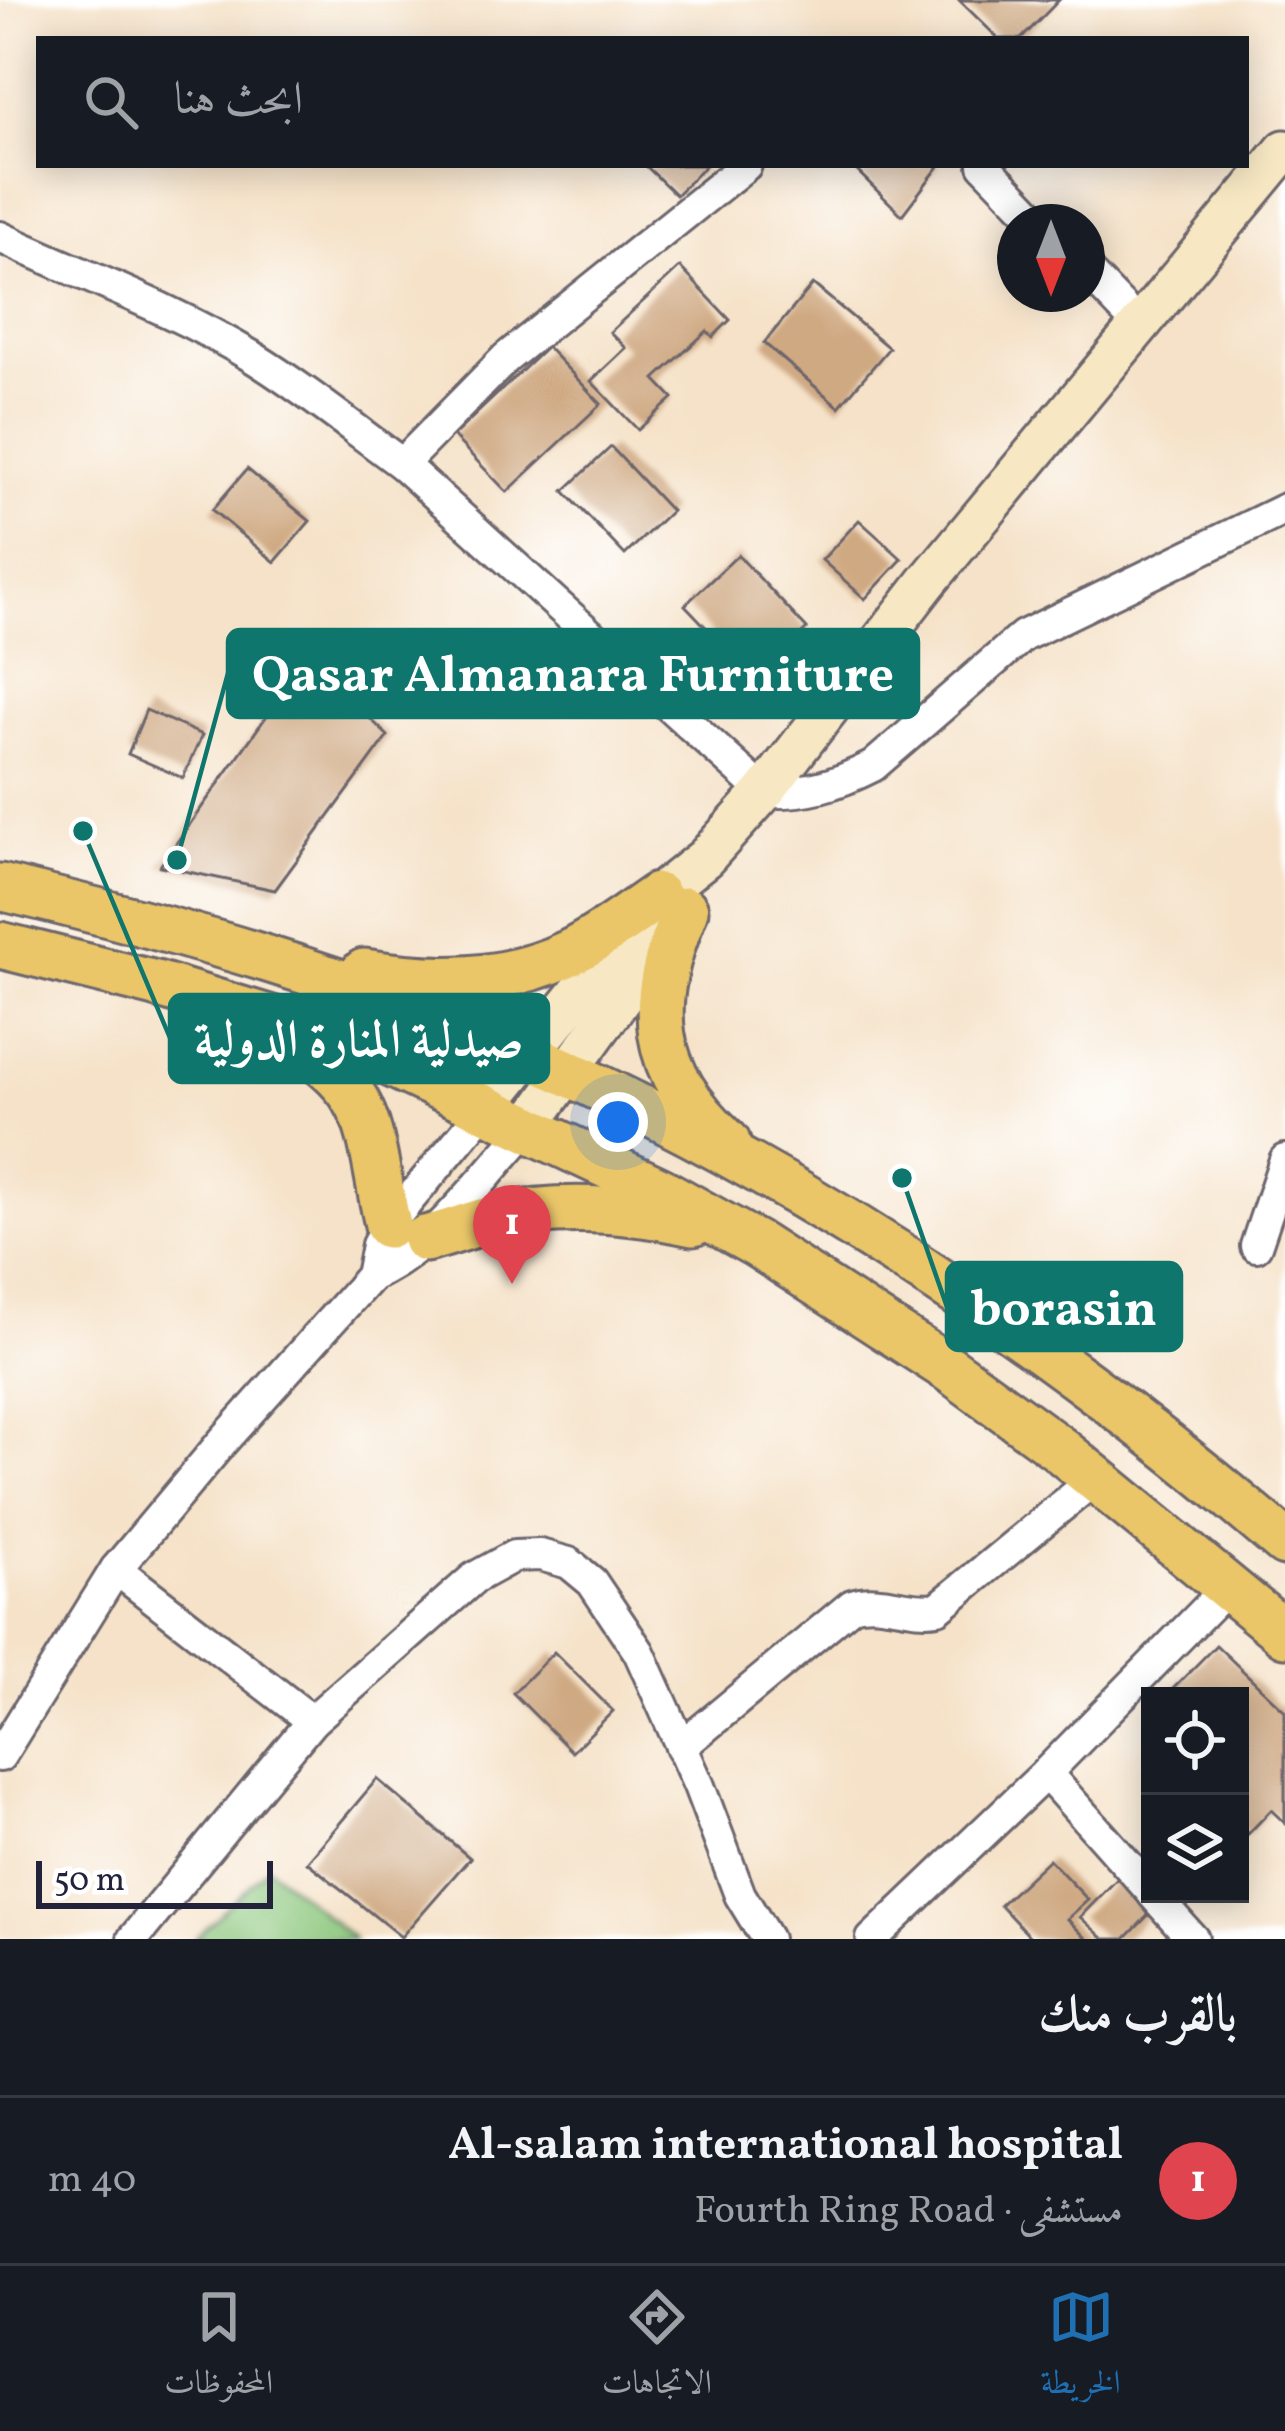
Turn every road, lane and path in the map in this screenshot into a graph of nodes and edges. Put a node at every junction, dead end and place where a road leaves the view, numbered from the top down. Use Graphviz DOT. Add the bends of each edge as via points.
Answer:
graph roads {
  1 [pos="1285,150"];
  2 [pos="742,168"];
  3 [pos="987,168"];
  4 [pos="1022,204"];
  5 [pos="0,236"];
  6 [pos="1105,291"];
  7 [pos="1138,325"];
  8 [pos="402,464"];
  9 [pos="1285,509"];
  10 [pos="764,792"];
  11 [pos="0,887"];
  12 [pos="671,903"];
  13 [pos="0,945"];
  14 [pos="259,955"];
  15 [pos="242,1010"];
  16 [pos="528,1054"];
  17 [pos="569,1075"];
  18 [pos="485,1109"];
  19 [pos="526,1130"];
  20 [pos="1285,1160"];
  21 [pos="764,1176"];
  22 [pos="406,1232"];
  23 [pos="758,1245"];
  24 [pos="1256,1246"];
  25 [pos="1096,1478"];
  26 [pos="1285,1543"];
  27 [pos="116,1570"];
  28 [pos="1230,1585"];
  29 [pos="1285,1634"];
  30 [pos="312,1721"];
  31 [pos="681,1747"];
  32 [pos="0,1756"];
  33 [pos="1046,1773"];
  34 [pos="1141,1880"];
  35 [pos="1162,1903"];
  36 [pos="133,1939"];
  37 [pos="767,1939"];
  38 [pos="872,1939"];
  39 [pos="1193,1939"];
  1 -- 7 [label="street"];
  2 -- 8 [label="street" via="506,358"];
  3 -- 4 [label="street"];
  5 -- 8 [label="street" via="251,357"];
  6 -- 7 [label="street"];
  7 -- 10 [label="street"];
  8 -- 10 [label="street"];
  9 -- 10 [label="street" via="1023,636 873,766 797,794"];
  10 -- 12 [label="street"];
  11 -- 14 [label="main road"];
  12 -- 14 [label="main road" via="532,970 477,979 423,980"];
  12 -- 16 [label="street"];
  12 -- 17 [label="street"];
  12 -- 21 [label="main road" via="658,1007 669,1070 712,1128"];
  13 -- 15 [label="main road"];
  14 -- 16 [label="main road"];
  15 -- 18 [label="main road" via="338,1040"];
  15 -- 22 [label="main road" via="320,1057 351,1088"];
  16 -- 17 [label="main road"];
  16 -- 18 [label="street"];
  17 -- 19 [label="street"];
  17 -- 21 [label="main road"];
  18 -- 19 [label="main road"];
  18 -- 22 [label="street"];
  19 -- 22 [label="street"];
  19 -- 23 [label="main road"];
  20 -- 24 [label="street"];
  21 -- 26 [label="main road" via="976,1303 1181,1454"];
  22 -- 23 [label="main road" via="599,1208 699,1224"];
  22 -- 27 [label="street" via="395,1266 371,1276"];
  23 -- 25 [label="main road" via="948,1368"];
  25 -- 28 [label="main road"];
  25 -- 31 [label="street" via="938,1608 851,1605"];
  27 -- 30 [label="street"];
  27 -- 32 [label="street"];
  28 -- 29 [label="main road"];
  28 -- 33 [label="street"];
  30 -- 31 [label="street" via="474,1578 514,1556 540,1555 569,1563 592,1582 639,1652"];
  30 -- 36 [label="street"];
  31 -- 37 [label="street" via="740,1895"];
  33 -- 34 [label="street"];
  33 -- 38 [label="street"];
  35 -- 39 [label="street"];
}
